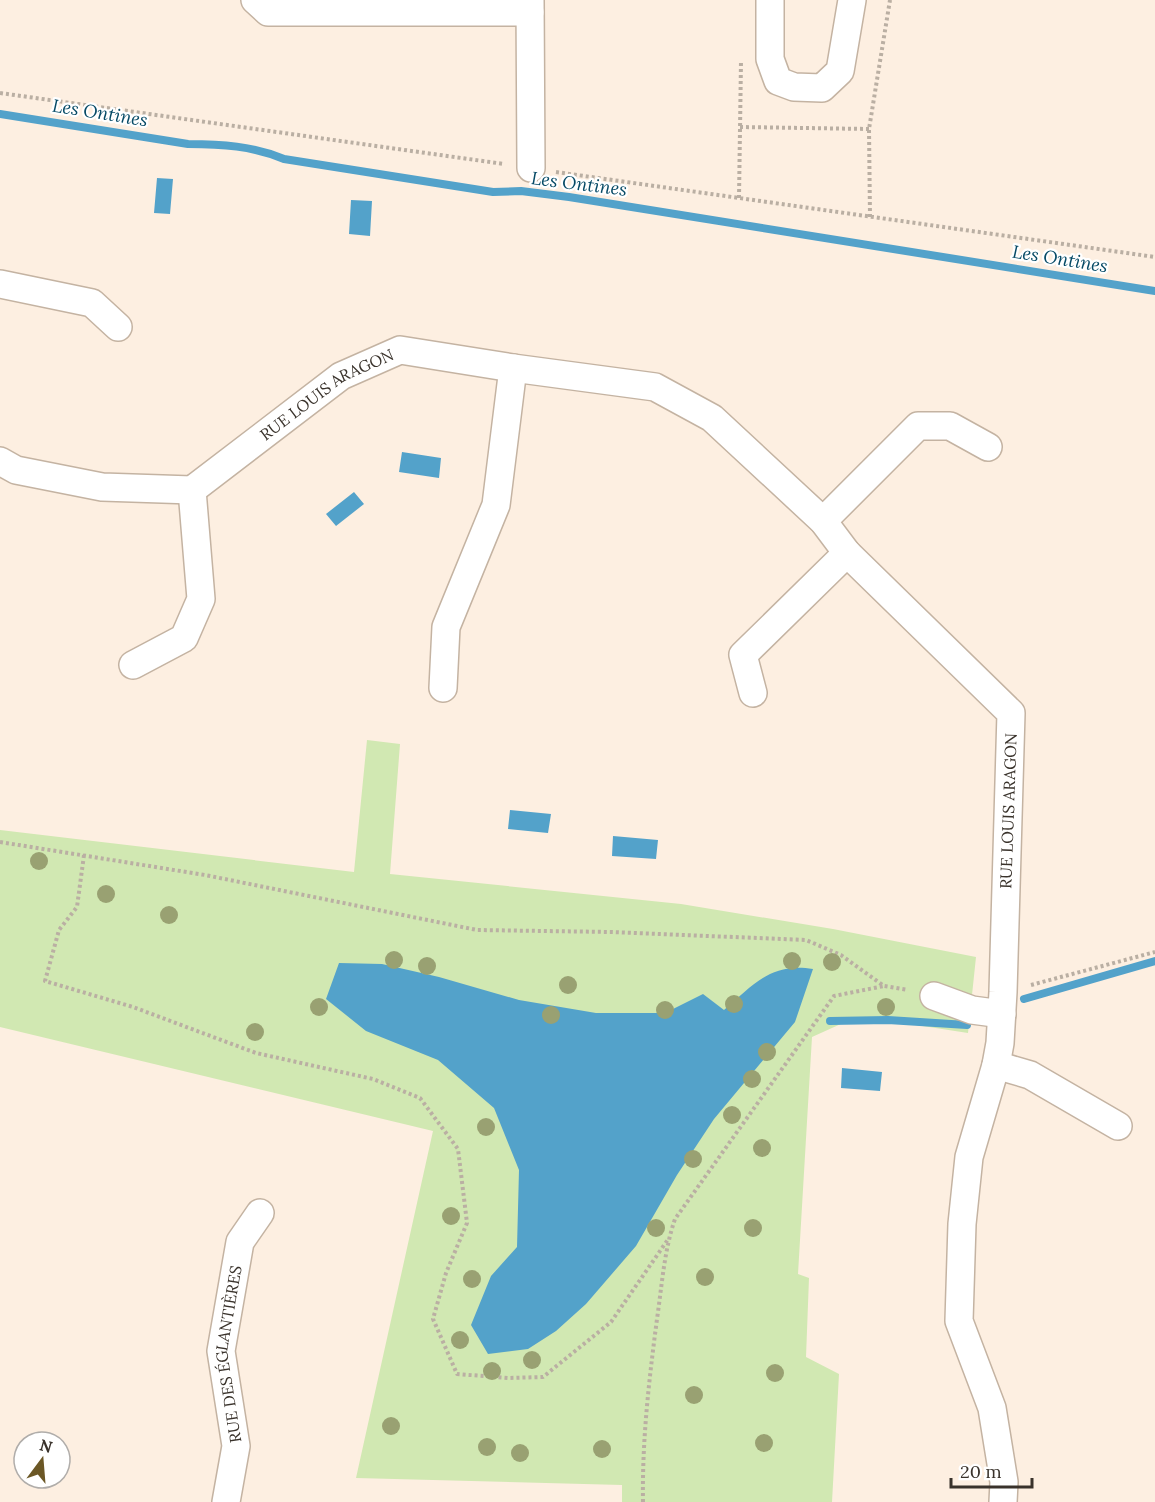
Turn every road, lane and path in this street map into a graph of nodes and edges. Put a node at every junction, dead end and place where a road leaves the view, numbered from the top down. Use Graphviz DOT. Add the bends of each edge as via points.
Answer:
graph roads {
  1 [pos="255,0"];
  2 [pos="770,0"];
  3 [pos="852,0"];
  4 [pos="890,0"];
  5 [pos="530,6"];
  6 [pos="741,58"];
  7 [pos="0,93"];
  8 [pos="740,127"];
  9 [pos="869,129"];
  10 [pos="531,168"];
  11 [pos="739,198"];
  12 [pos="870,217"];
  13 [pos="1155,257"];
  14 [pos="0,284"];
  15 [pos="118,327"];
  16 [pos="513,368"];
  17 [pos="988,447"];
  18 [pos="0,461"];
  19 [pos="192,490"];
  20 [pos="823,521"];
  21 [pos="847,553"];
  22 [pos="132,665"];
  23 [pos="443,688"];
  24 [pos="753,693"];
  25 [pos="0,842"];
  26 [pos="84,855"];
  27 [pos="1155,952"];
  28 [pos="885,986"];
  29 [pos="934,996"];
  30 [pos="1002,1003"];
  31 [pos="996,1065"];
  32 [pos="1118,1126"];
  33 [pos="260,1213"];
  34 [pos="669,1238"];
  35 [pos="226,1502"];
  36 [pos="643,1502"];
  37 [pos="1003,1502"];
  1 -- 5 [label="street" via="268,12"];
  2 -- 3 [label="street" via="770,59 778,81 794,87 822,88 840,71"];
  4 -- 9 [label="path"];
  5 -- 10 [label="street"];
  6 -- 8 [label="path"];
  7 -- 10 [label="path"];
  8 -- 9 [label="path"];
  8 -- 11 [label="path"];
  9 -- 12 [label="path"];
  10 -- 11 [label="path"];
  11 -- 12 [label="path"];
  12 -- 13 [label="path"];
  14 -- 15 [label="street" via="92,303"];
  16 -- 19 [label="street, RUE LOUIS ARAGON" via="399,350 340,376"];
  16 -- 20 [label="street, RUE LOUIS ARAGON" via="654,387 712,418"];
  16 -- 23 [label="street" via="496,505 446,627"];
  17 -- 20 [label="street" via="950,426 918,426"];
  18 -- 19 [label="street" via="16,470 102,487"];
  19 -- 22 [label="street" via="201,599 184,638"];
  20 -- 21 [label="street, RUE LOUIS ARAGON"];
  21 -- 24 [label="street" via="743,656"];
  21 -- 30 [label="street, RUE LOUIS ARAGON" via="1011,713"];
  25 -- 26 [label="path"];
  26 -- 28 [label="path" via="205,875 477,930 806,940 841,955"];
  26 -- 34 [label="path" via="77,907 59,930 45,981 133,1007 256,1053 373,1079 420,1098 458,1149 467,1223 446,1273 433,1319 457,1374 543,1377 611,1322"];
  27 -- 30 [label="path"];
  28 -- 29 [label="path"];
  28 -- 34 [label="path" via="834,996 675,1219"];
  29 -- 30 [label="street" via="972,1010"];
  30 -- 31 [label="street, RUE LOUIS ARAGON"];
  31 -- 32 [label="street" via="1029,1075"];
  31 -- 37 [label="street, RUE LOUIS ARAGON" via="969,1157 959,1321 992,1408 1004,1482"];
  33 -- 35 [label="street, RUE DES ÉGLANTIÈRES" via="240,1242 221,1351 236,1446"];
  34 -- 36 [label="path" via="642,1452"];
}
